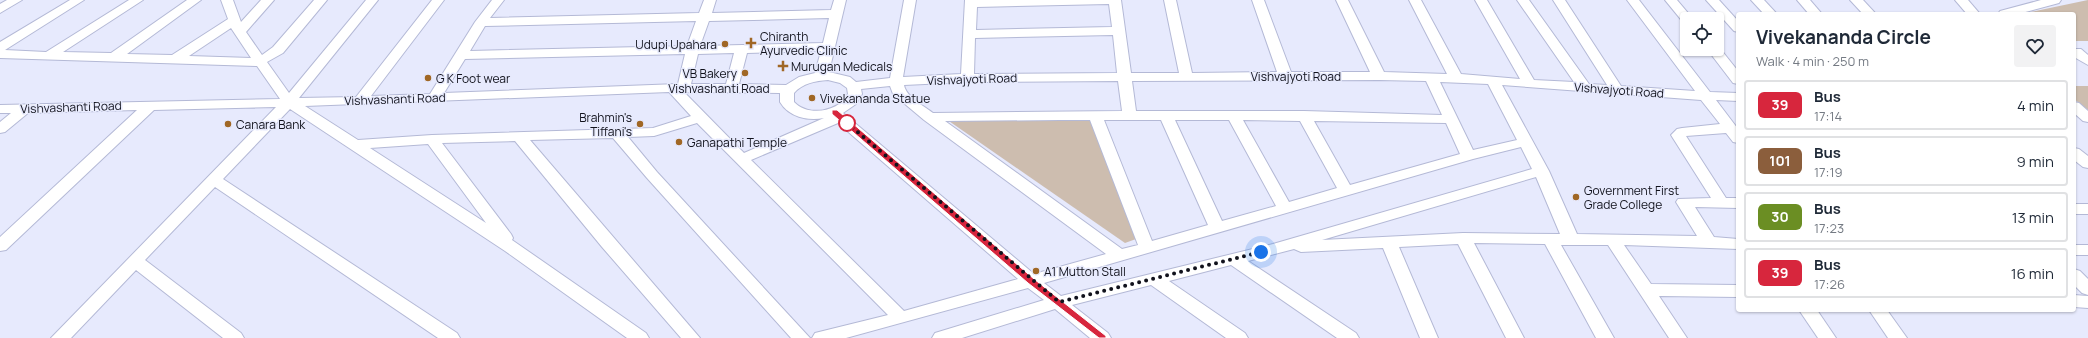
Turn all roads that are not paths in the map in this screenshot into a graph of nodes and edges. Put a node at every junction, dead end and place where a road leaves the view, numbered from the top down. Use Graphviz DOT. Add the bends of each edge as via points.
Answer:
graph roads {
  1 [pos="16,0"];
  2 [pos="78,0"];
  3 [pos="137,0"];
  4 [pos="195,0"];
  5 [pos="227,0"];
  6 [pos="268,0"];
  7 [pos="321,0"];
  8 [pos="372,0"];
  9 [pos="438,0"];
  10 [pos="498,0"];
  11 [pos="710,0"];
  12 [pos="840,0"];
  13 [pos="910,0"];
  14 [pos="1109,0"];
  15 [pos="1115,0"];
  16 [pos="1170,0"];
  17 [pos="1258,0"];
  18 [pos="1342,0"];
  19 [pos="1415,0"];
  20 [pos="1481,0"];
  21 [pos="1523,0"];
  22 [pos="1559,0"];
  23 [pos="1633,0"];
  24 [pos="1671,0"];
  25 [pos="1712,0"];
  26 [pos="1757,0"];
  27 [pos="1803,0"];
  28 [pos="1856,0"];
  29 [pos="1961,0"];
  30 [pos="2055,0"];
  31 [pos="971,2"];
  32 [pos="2031,3"];
  33 [pos="0,9"];
  34 [pos="1682,12"];
  35 [pos="1769,12"];
  36 [pos="1814,12"];
  37 [pos="1868,12"];
  38 [pos="1972,12"];
  39 [pos="2009,12"];
  40 [pos="837,14"];
  41 [pos="704,17"];
  42 [pos="234,20"];
  43 [pos="481,22"];
  44 [pos="1736,26"];
  45 [pos="1118,31"];
  46 [pos="239,32"];
  47 [pos="970,34"];
  48 [pos="829,47"];
  49 [pos="0,48"];
  50 [pos="741,49"];
  51 [pos="692,51"];
  52 [pos="2079,52"];
  53 [pos="0,54"];
  54 [pos="460,55"];
  55 [pos="48,56"];
  56 [pos="1719,56"];
  57 [pos="113,58"];
  58 [pos="174,60"];
  59 [pos="259,62"];
  60 [pos="2088,62"];
  61 [pos="1285,75"];
  62 [pos="1123,76"];
  63 [pos="1186,76"];
  64 [pos="1379,76"];
  65 [pos="821,77"];
  66 [pos="1431,77"];
  67 [pos="968,78"];
  68 [pos="1456,78"];
  69 [pos="1736,78"];
  70 [pos="1492,80"];
  71 [pos="896,81"];
  72 [pos="1529,83"];
  73 [pos="854,86"];
  74 [pos="732,87"];
  75 [pos="678,88"];
  76 [pos="1585,88"];
  77 [pos="790,89"];
  78 [pos="1617,90"];
  79 [pos="1705,96"];
  80 [pos="1736,96"];
  81 [pos="434,98"];
  82 [pos="360,101"];
  83 [pos="289,102"];
  84 [pos="151,105"];
  85 [pos="0,109"];
  86 [pos="24,109"];
  87 [pos="837,114"];
  88 [pos="1095,114"];
  89 [pos="1129,114"];
  90 [pos="1166,115"];
  91 [pos="1233,115"];
  92 [pos="1304,115"];
  93 [pos="929,117"];
  94 [pos="700,118"];
  95 [pos="1450,119"];
  96 [pos="0,129"];
  97 [pos="617,133"];
  98 [pos="1734,133"];
  99 [pos="520,137"];
  100 [pos="432,139"];
  101 [pos="1525,142"];
  102 [pos="356,145"];
  103 [pos="2076,154"];
  104 [pos="1468,156"];
  105 [pos="742,159"];
  106 [pos="2088,164"];
  107 [pos="1541,171"];
  108 [pos="213,179"];
  109 [pos="1346,191"];
  110 [pos="1722,203"];
  111 [pos="1736,203"];
  112 [pos="1285,208"];
  113 [pos="1217,228"];
  114 [pos="1463,238"];
  115 [pos="1571,240"];
  116 [pos="1551,241"];
  117 [pos="1613,241"];
  118 [pos="1389,242"];
  119 [pos="1710,244"];
  120 [pos="1736,244"];
  121 [pos="0,246"];
  122 [pos="511,247"];
  123 [pos="1147,248"];
  124 [pos="1275,249"];
  125 [pos="2076,250"];
  126 [pos="2088,250"];
  127 [pos="1120,256"];
  128 [pos="1233,259"];
  129 [pos="136,261"];
  130 [pos="2076,277"];
  131 [pos="1154,279"];
  132 [pos="1031,281"];
  133 [pos="2088,289"];
  134 [pos="1646,290"];
  135 [pos="1736,291"];
  136 [pos="2076,301"];
  137 [pos="1059,302"];
  138 [pos="2088,302"];
  139 [pos="1809,312"];
  140 [pos="1879,312"];
  141 [pos="901,318"];
  142 [pos="60,338"];
  143 [pos="235,338"];
  144 [pos="451,338"];
  145 [pos="640,338"];
  146 [pos="691,338"];
  147 [pos="801,338"];
  148 [pos="820,338"];
  149 [pos="941,338"];
  150 [pos="1102,338"];
  151 [pos="1239,338"];
  152 [pos="1350,338"];
  153 [pos="1429,338"];
  154 [pos="1515,338"];
  155 [pos="1605,338"];
  156 [pos="1678,338"];
  157 [pos="1827,338"];
  158 [pos="1898,338"];
  1 -- 33 [label="street"];
  2 -- 49 [label="street"];
  3 -- 55 [label="street"];
  4 -- 57 [label="street"];
  5 -- 42 [label="street"];
  6 -- 46 [label="street"];
  7 -- 59 [label="street" via="278,50"];
  8 -- 83 [label="street"];
  9 -- 82 [label="street"];
  10 -- 43 [label="street"];
  11 -- 41 [label="street"];
  12 -- 40 [label="street"];
  13 -- 71 [label="street"];
  14 -- 31 [label="street"];
  15 -- 45 [label="street"];
  16 -- 63 [label="street"];
  17 -- 61 [label="street"];
  18 -- 64 [label="street"];
  19 -- 68 [label="street"];
  20 -- 72 [label="street"];
  21 -- 76 [label="street"];
  22 -- 78 [label="street"];
  23 -- 79 [label="street"];
  24 -- 34 [label="street"];
  25 -- 44 [label="street"];
  26 -- 35 [label="street"];
  27 -- 36 [label="street"];
  28 -- 37 [label="street"];
  29 -- 38 [label="street"];
  30 -- 32 [label="street"];
  31 -- 47 [label="street"];
  32 -- 39 [label="street"];
  40 -- 41 [label="street"];
  40 -- 48 [label="street"];
  41 -- 43 [label="street"];
  41 -- 51 [label="street"];
  42 -- 46 [label="street"];
  42 -- 58 [label="street"];
  43 -- 54 [label="street"];
  45 -- 47 [label="street"];
  45 -- 62 [label="street"];
  46 -- 59 [label="street"];
  47 -- 67 [label="street"];
  48 -- 50 [label="street"];
  48 -- 65 [label="street"];
  50 -- 51 [label="street"];
  50 -- 74 [label="street"];
  51 -- 54 [label="street"];
  51 -- 75 [label="street"];
  52 -- 60 [label="street"];
  53 -- 55 [label="street"];
  54 -- 81 [label="street"];
  55 -- 57 [label="street"];
  56 -- 69 [label="street"];
  57 -- 58 [label="street"];
  58 -- 59 [label="street"];
  59 -- 83 [label="street"];
  61 -- 63 [label="street, Vishvajyoti Road"];
  61 -- 64 [label="street, Vishvajyoti Road"];
  62 -- 63 [label="street, Vishvajyoti Road"];
  62 -- 67 [label="street, Vishvajyoti Road"];
  62 -- 89 [label="street"];
  64 -- 66 [label="street, Vishvajyoti Road"];
  65 -- 73 [label="street" via="839,78"];
  65 -- 77 [label="street" via="806,79"];
  66 -- 68 [label="street, Vishvajyoti Road"];
  66 -- 95 [label="street"];
  67 -- 71 [label="street, Vishvajyoti Road"];
  68 -- 70 [label="street, Vishvajyoti Road"];
  70 -- 72 [label="street, Vishvajyoti Road"];
  70 -- 101 [label="street"];
  71 -- 73 [label="street, Vishvajyoti Road"];
  71 -- 93 [label="street" via="898,90"];
  72 -- 76 [label="street, Vishvajyoti Road"];
  73 -- 87 [label="street" via="855,98"];
  74 -- 75 [label="street, Vishvashanti Road"];
  74 -- 77 [label="street, Vishvashanti Road"];
  75 -- 81 [label="street, Vishvashanti Road"];
  75 -- 94 [label="street"];
  76 -- 78 [label="street, Vishvajyoti Road"];
  77 -- 87 [label="street" via="786,95 786,102 797,112"];
  78 -- 79 [label="street, Vishvajyoti Road"];
  79 -- 80 [label="street, Vishvajyoti Road"];
  79 -- 98 [label="street"];
  81 -- 82 [label="street, Vishvashanti Road"];
  82 -- 83 [label="street, Vishvashanti Road"];
  83 -- 84 [label="street, Vishvashanti Road"];
  83 -- 102 [label="street"];
  83 -- 108 [label="street"];
  84 -- 86 [label="street, Vishvashanti Road"];
  84 -- 121 [label="street"];
  85 -- 86 [label="street, Vishvashanti Road"];
  86 -- 96 [label="street"];
  87 -- 105 [label="street"];
  87 -- 132 [label="street"];
  88 -- 89 [label="street"];
  88 -- 93 [label="street"];
  88 -- 123 [label="street"];
  89 -- 90 [label="street"];
  90 -- 91 [label="street"];
  90 -- 113 [label="street"];
  91 -- 92 [label="street"];
  91 -- 112 [label="street"];
  92 -- 95 [label="street"];
  92 -- 109 [label="street"];
  93 -- 127 [label="street"];
  94 -- 97 [label="street" via="654,132"];
  94 -- 105 [label="street"];
  95 -- 104 [label="street"];
  97 -- 99 [label="street"];
  97 -- 147 [label="street" via="652,175"];
  98 -- 110 [label="street" via="1682,132 1678,135"];
  99 -- 100 [label="street"];
  99 -- 146 [label="street"];
  100 -- 102 [label="street"];
  100 -- 122 [label="street"];
  101 -- 104 [label="street"];
  101 -- 107 [label="street"];
  102 -- 122 [label="street"];
  103 -- 106 [label="street"];
  104 -- 109 [label="street"];
  105 -- 141 [label="street"];
  107 -- 115 [label="street"];
  107 -- 124 [label="street"];
  108 -- 129 [label="street"];
  108 -- 144 [label="street"];
  109 -- 112 [label="street"];
  110 -- 111 [label="street"];
  110 -- 119 [label="street" via="1684,202"];
  112 -- 113 [label="street"];
  113 -- 123 [label="street"];
  114 -- 116 [label="street"];
  114 -- 118 [label="street"];
  114 -- 154 [label="street"];
  115 -- 116 [label="street"];
  115 -- 117 [label="street"];
  116 -- 155 [label="street"];
  117 -- 119 [label="street" via="1687,241"];
  117 -- 134 [label="street"];
  118 -- 124 [label="street"];
  118 -- 153 [label="street"];
  119 -- 120 [label="street"];
  122 -- 145 [label="street"];
  123 -- 127 [label="street"];
  124 -- 128 [label="street"];
  125 -- 126 [label="street"];
  127 -- 132 [label="street"];
  128 -- 131 [label="street"];
  128 -- 152 [label="street"];
  129 -- 142 [label="street"];
  129 -- 143 [label="street"];
  130 -- 133 [label="street"];
  131 -- 137 [label="street"];
  131 -- 151 [label="street"];
  132 -- 137 [label="street"];
  132 -- 141 [label="street"];
  134 -- 135 [label="street"];
  134 -- 156 [label="street"];
  136 -- 138 [label="street"];
  137 -- 149 [label="street"];
  137 -- 150 [label="street"];
  139 -- 157 [label="street"];
  140 -- 158 [label="street"];
  141 -- 148 [label="street"];
}
